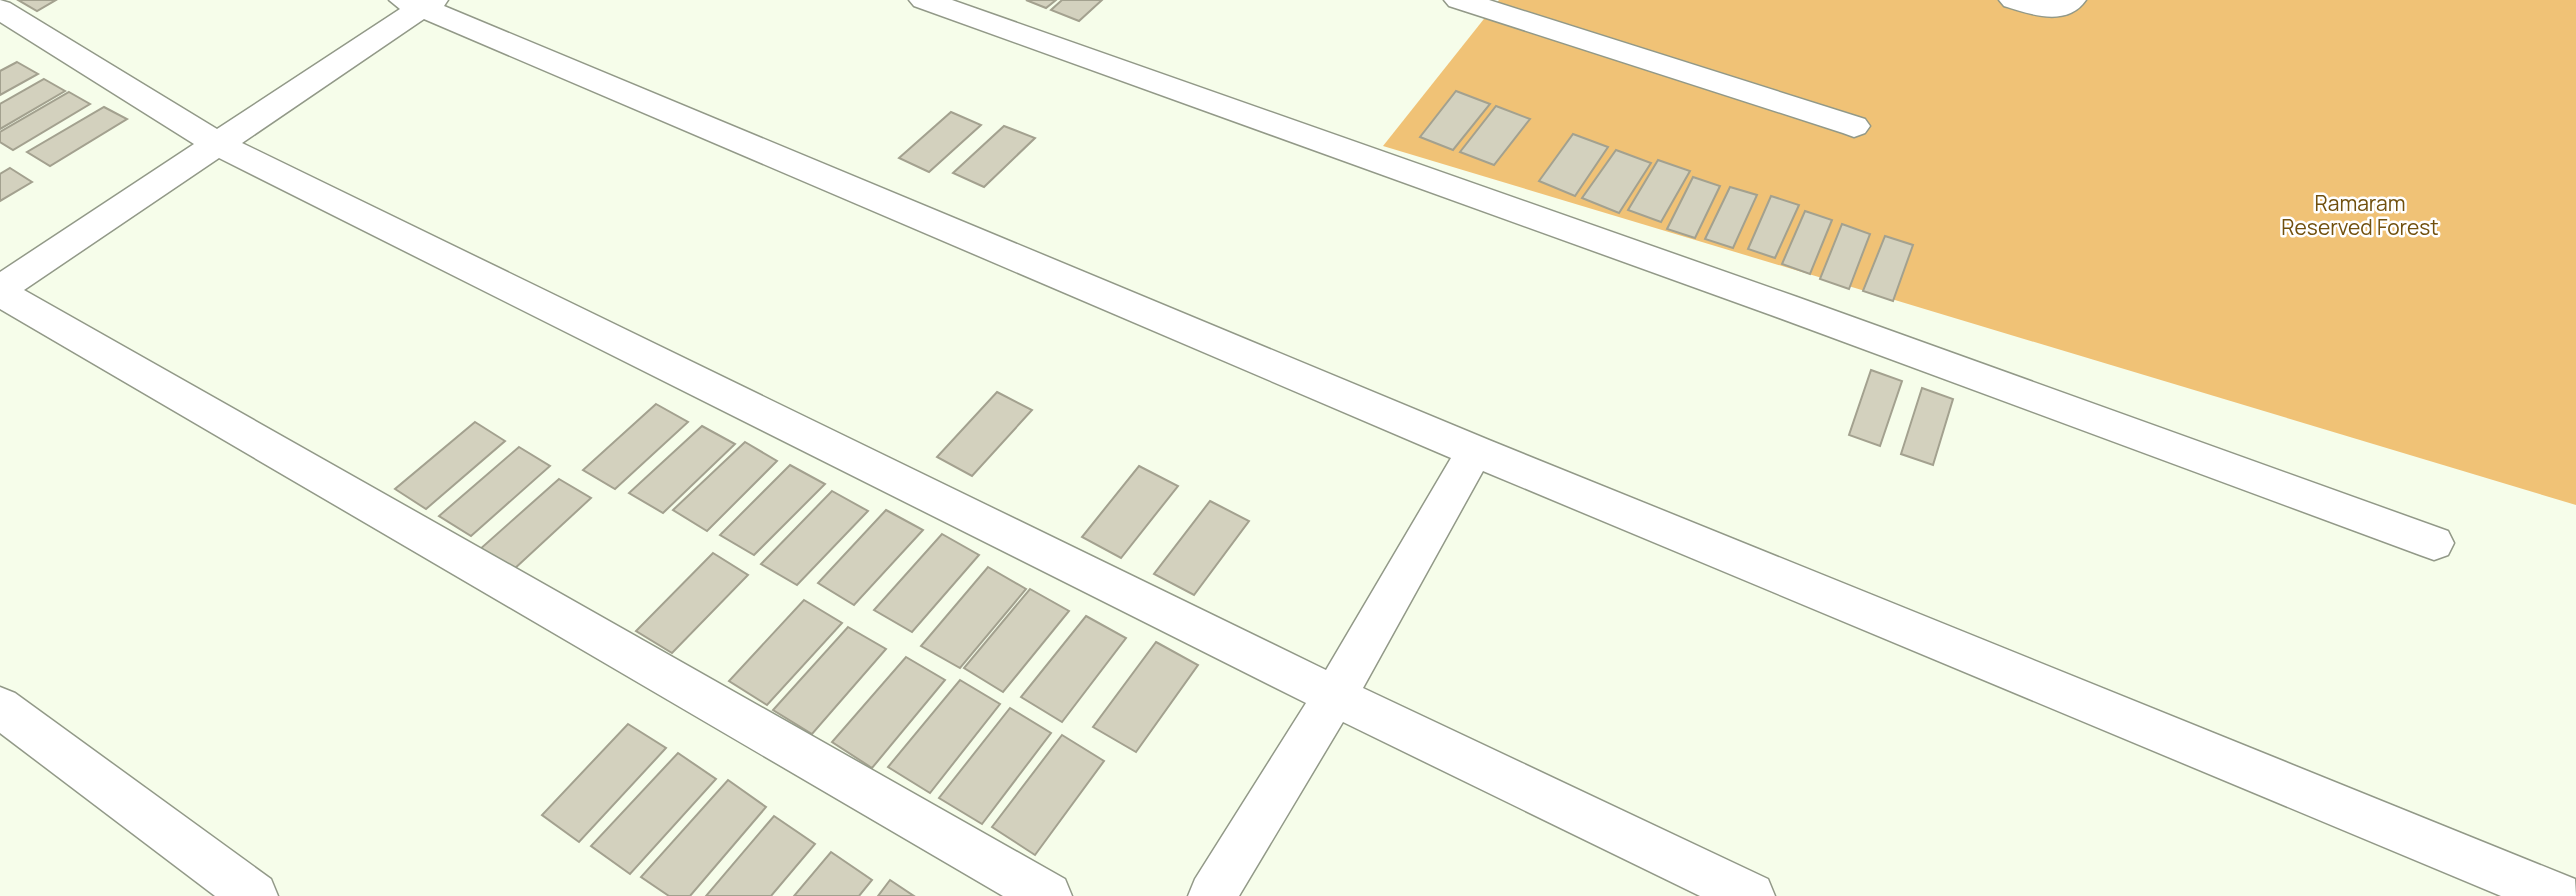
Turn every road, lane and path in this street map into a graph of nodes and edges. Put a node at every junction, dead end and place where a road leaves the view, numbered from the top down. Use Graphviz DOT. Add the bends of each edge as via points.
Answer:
graph roads {
  1 [pos="924,0"];
  2 [pos="1459,0"];
  3 [pos="2014,0"];
  4 [pos="2071,0"];
  5 [pos="419,3"];
  6 [pos="0,9"];
  7 [pos="1854,127"];
  8 [pos="217,144"];
  9 [pos="0,291"];
  10 [pos="1475,451"];
  11 [pos="2434,543"];
  12 [pos="1335,696"];
  13 [pos="0,707"];
  14 [pos="254,896"];
  15 [pos="1048,896"];
  16 [pos="1212,896"];
  17 [pos="1751,896"];
  18 [pos="2558,896"];
  1 -- 11 [label="street"];
  2 -- 7 [label="street"];
  3 -- 4 [label="street" via="2048,9"];
  5 -- 8 [label="street"];
  5 -- 10 [label="street"];
  6 -- 8 [label="street"];
  8 -- 9 [label="street"];
  8 -- 12 [label="street"];
  9 -- 15 [label="street"];
  10 -- 12 [label="street"];
  10 -- 18 [label="street"];
  12 -- 16 [label="street"];
  12 -- 17 [label="street"];
  13 -- 14 [label="street"];
}
